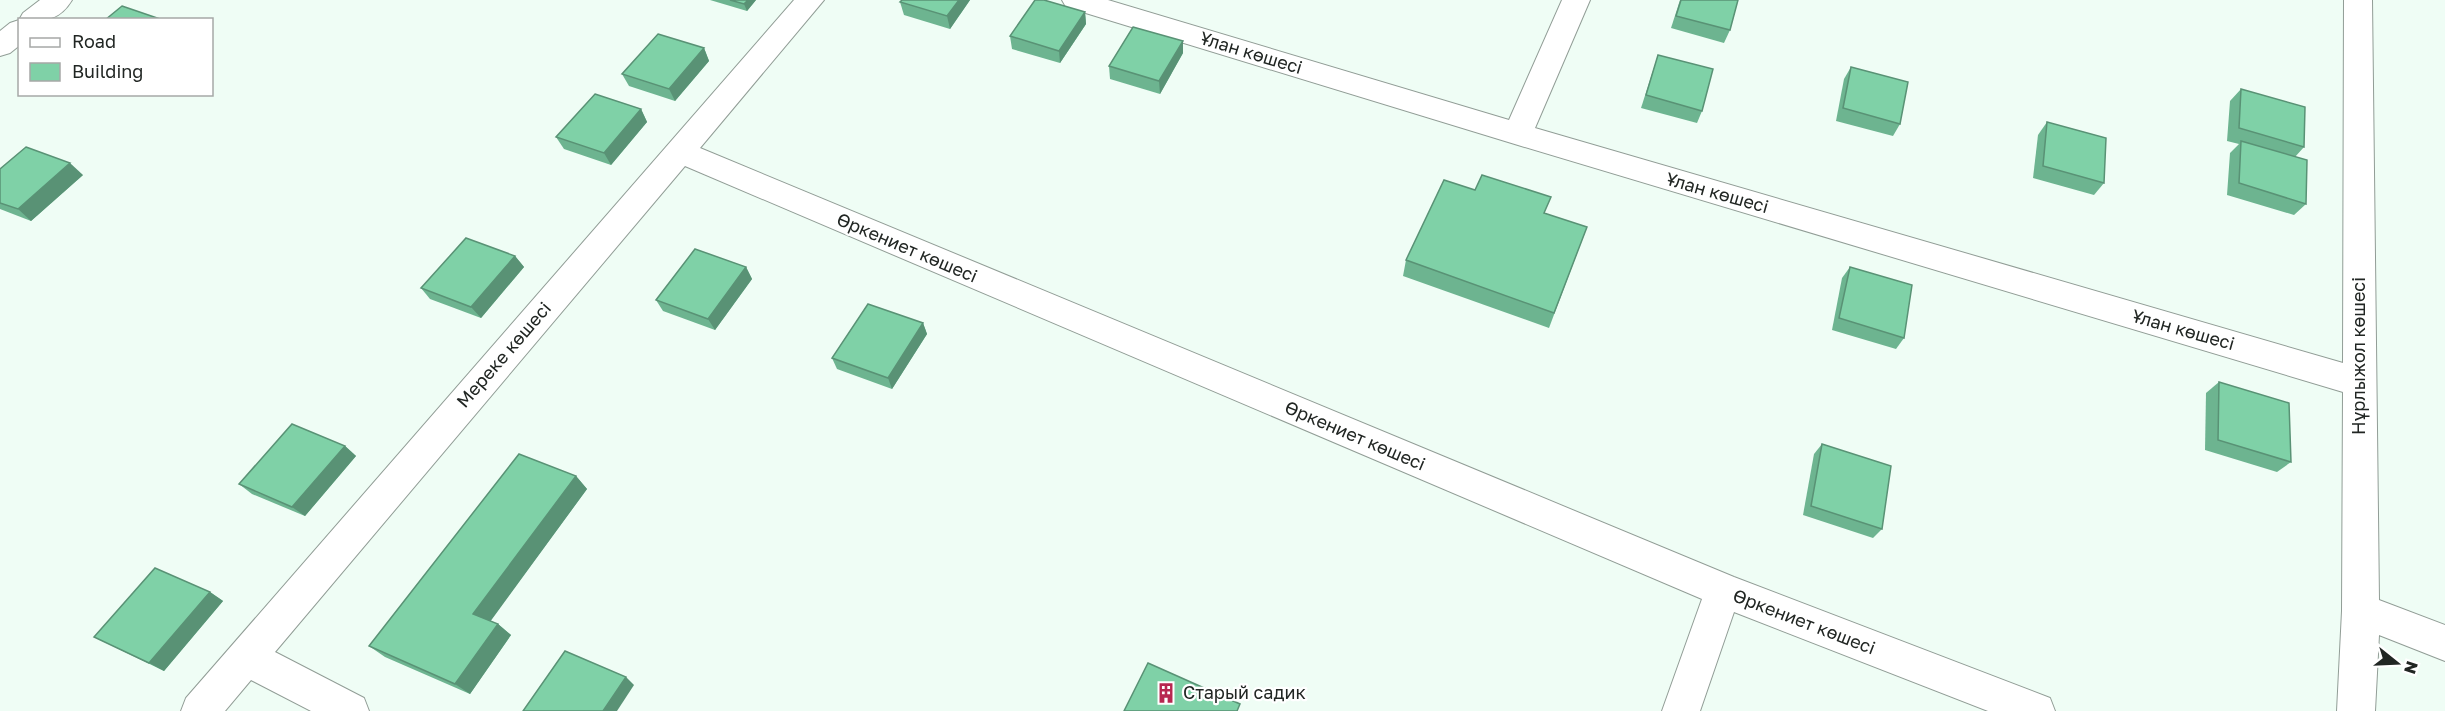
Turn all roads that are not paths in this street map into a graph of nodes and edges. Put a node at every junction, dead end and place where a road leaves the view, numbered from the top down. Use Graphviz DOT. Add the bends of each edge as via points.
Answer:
graph roads {
  1 [pos="58,0"];
  2 [pos="810,0"];
  3 [pos="1076,0"];
  4 [pos="1576,0"];
  5 [pos="2358,0"];
  6 [pos="36,18"];
  7 [pos="18,32"];
  8 [pos="0,46"];
  9 [pos="1518,134"];
  10 [pos="678,151"];
  11 [pos="2358,382"];
  12 [pos="1723,590"];
  13 [pos="2361,612"];
  14 [pos="2445,643"];
  15 [pos="246,657"];
  16 [pos="200,711"];
  17 [pos="351,711"];
  18 [pos="1681,711"];
  19 [pos="2036,711"];
  20 [pos="2356,711"];
  1 -- 6 [label="street"];
  2 -- 10 [label="street, Мереке көшесі"];
  3 -- 9 [label="street, Ұлан көшесі"];
  4 -- 9 [label="street"];
  5 -- 11 [label="street, Нұрлыжол көшесі"];
  7 -- 8 [label="street"];
  9 -- 11 [label="street, Ұлан көшесі"];
  10 -- 12 [label="street, Өркениет көшесі"];
  10 -- 15 [label="street, Мереке көшесі"];
  11 -- 13 [label="street, Нұрлыжол көшесі"];
  12 -- 18 [label="street"];
  12 -- 19 [label="street, Өркениет көшесі"];
  13 -- 14 [label="street"];
  13 -- 20 [label="street, Нұрлыжол көшесі"];
  15 -- 16 [label="street, Мереке көшесі"];
  15 -- 17 [label="street"];
}
